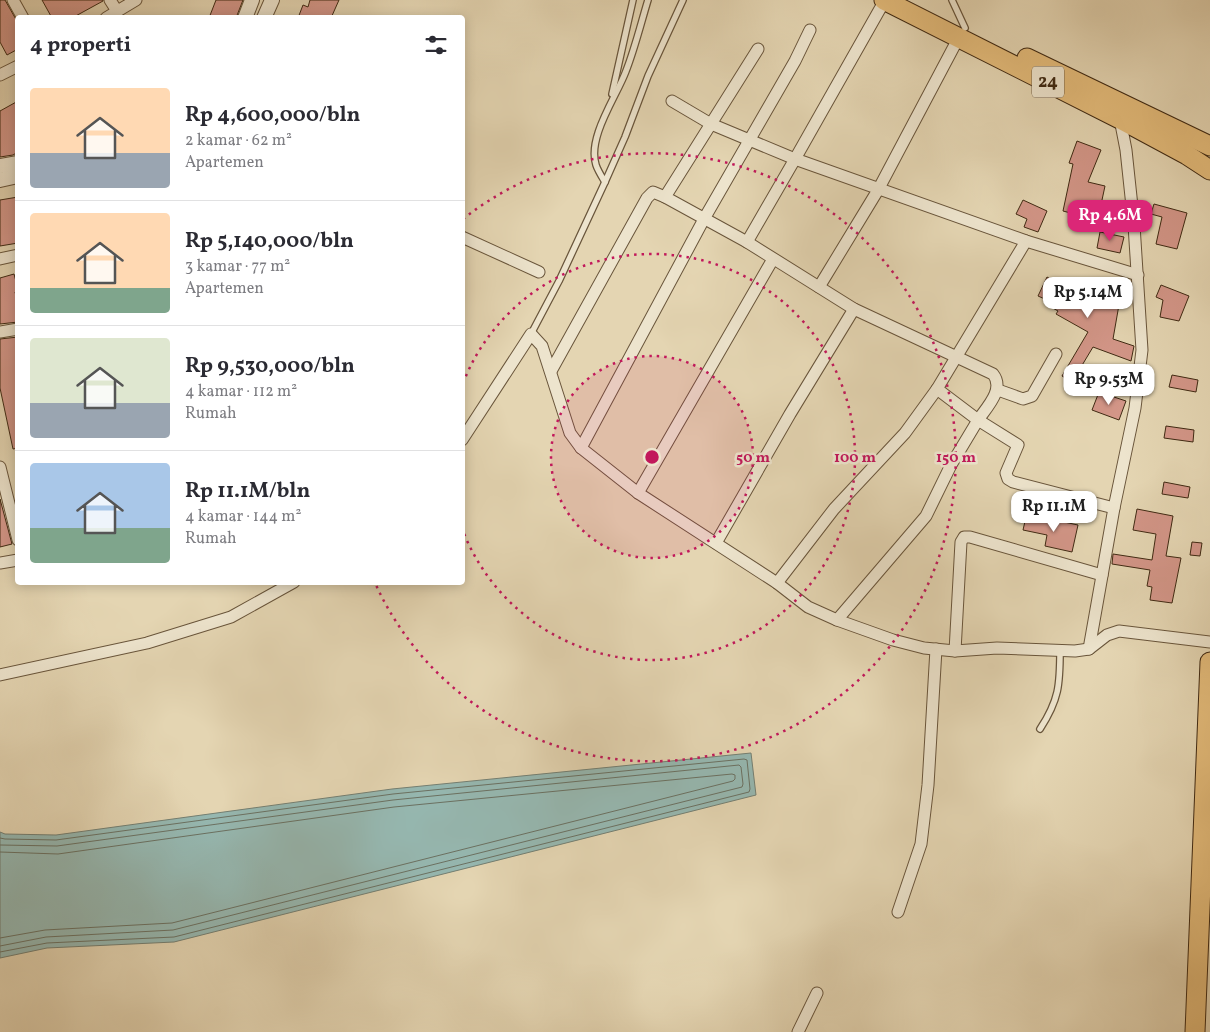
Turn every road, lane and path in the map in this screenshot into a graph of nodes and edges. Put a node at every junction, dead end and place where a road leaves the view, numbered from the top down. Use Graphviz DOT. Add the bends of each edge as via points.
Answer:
graph roads {
  1 [pos="13,0"];
  2 [pos="110,0"];
  3 [pos="136,0"];
  4 [pos="252,0"];
  5 [pos="272,0"];
  6 [pos="633,0"];
  7 [pos="648,0"];
  8 [pos="683,0"];
  9 [pos="884,0"];
  10 [pos="909,0"];
  11 [pos="952,0"];
  12 [pos="117,11"];
  13 [pos="21,15"];
  14 [pos="111,15"];
  15 [pos="246,15"];
  16 [pos="265,15"];
  17 [pos="810,30"];
  18 [pos="962,32"];
  19 [pos="758,49"];
  20 [pos="15,68"];
  21 [pos="0,76"];
  22 [pos="611,101"];
  23 [pos="672,101"];
  24 [pos="1120,118"];
  25 [pos="711,124"];
  26 [pos="749,140"];
  27 [pos="1210,146"];
  28 [pos="795,159"];
  29 [pos="15,163"];
  30 [pos="0,166"];
  31 [pos="1210,170"];
  32 [pos="15,177"];
  33 [pos="0,180"];
  34 [pos="605,182"];
  35 [pos="878,190"];
  36 [pos="665,197"];
  37 [pos="704,219"];
  38 [pos="465,237"];
  39 [pos="1026,241"];
  40 [pos="747,242"];
  41 [pos="15,256"];
  42 [pos="0,259"];
  43 [pos="773,259"];
  44 [pos="539,272"];
  45 [pos="1138,274"];
  46 [pos="819,287"];
  47 [pos="854,309"];
  48 [pos="15,330"];
  49 [pos="0,332"];
  50 [pos="531,334"];
  51 [pos="1056,354"];
  52 [pos="957,358"];
  53 [pos="551,372"];
  54 [pos="937,389"];
  55 [pos="998,390"];
  56 [pos="978,420"];
  57 [pos="465,435"];
  58 [pos="581,448"];
  59 [pos="0,467"];
  60 [pos="638,493"];
  61 [pos="1114,508"];
  62 [pos="15,528"];
  63 [pos="716,543"];
  64 [pos="15,560"];
  65 [pos="0,563"];
  66 [pos="1102,575"];
  67 [pos="777,583"];
  68 [pos="289,585"];
  69 [pos="837,620"];
  70 [pos="1210,642"];
  71 [pos="936,649"];
  72 [pos="1090,649"];
  73 [pos="1060,650"];
  74 [pos="954,652"];
  75 [pos="1210,662"];
  76 [pos="0,675"];
  77 [pos="1040,729"];
  78 [pos="898,912"];
  79 [pos="817,993"];
  80 [pos="798,1032"];
  81 [pos="1195,1032"];
  1 -- 13 [label="street"];
  2 -- 12 [label="street"];
  3 -- 12 [label="street"];
  4 -- 15 [label="street"];
  5 -- 16 [label="street"];
  6 -- 22 [label="lane"];
  7 -- 22 [label="lane" via="626,72"];
  8 -- 34 [label="lane"];
  9 -- 18 [label="highway, 24"];
  9 -- 28 [label="street"];
  10 -- 18 [label="highway, 24"];
  11 -- 18 [label="lane"];
  12 -- 14 [label="street"];
  17 -- 26 [label="street"];
  18 -- 24 [label="highway, 24"];
  18 -- 27 [label="highway, 24"];
  18 -- 35 [label="street"];
  19 -- 25 [label="street"];
  20 -- 21 [label="street"];
  22 -- 34 [label="lane" via="595,153 596,164"];
  23 -- 25 [label="street"];
  24 -- 31 [label="highway, 24"];
  24 -- 45 [label="street"];
  25 -- 26 [label="street"];
  25 -- 36 [label="street"];
  26 -- 28 [label="street"];
  26 -- 37 [label="street"];
  28 -- 35 [label="street"];
  28 -- 40 [label="street"];
  29 -- 30 [label="street"];
  32 -- 33 [label="street"];
  34 -- 50 [label="lane"];
  35 -- 39 [label="street"];
  35 -- 46 [label="street"];
  36 -- 37 [label="street"];
  36 -- 53 [label="street" via="653,192 647,198"];
  37 -- 40 [label="street"];
  37 -- 58 [label="street"];
  38 -- 44 [label="street"];
  39 -- 45 [label="street"];
  39 -- 52 [label="street"];
  40 -- 43 [label="street"];
  41 -- 42 [label="street"];
  43 -- 46 [label="street"];
  43 -- 60 [label="street"];
  45 -- 61 [label="street" via="1142,350 1135,408"];
  46 -- 47 [label="street"];
  47 -- 52 [label="street"];
  47 -- 63 [label="street"];
  48 -- 49 [label="street"];
  50 -- 53 [label="street" via="542,346"];
  50 -- 57 [label="street"];
  51 -- 55 [label="street" via="1032,396 1024,399"];
  52 -- 54 [label="street"];
  52 -- 55 [label="street" via="993,374"];
  53 -- 58 [label="street" via="570,433"];
  54 -- 56 [label="street"];
  54 -- 67 [label="street" via="905,433 834,509"];
  55 -- 56 [label="street"];
  56 -- 61 [label="street" via="1018,445 1006,473 1008,479"];
  56 -- 69 [label="street" via="926,516"];
  58 -- 60 [label="street"];
  59 -- 62 [label="street"];
  60 -- 63 [label="street"];
  61 -- 66 [label="street"];
  63 -- 67 [label="street"];
  64 -- 65 [label="street"];
  66 -- 72 [label="street"];
  66 -- 74 [label="street" via="964,537 961,542"];
  67 -- 69 [label="street" via="808,607"];
  68 -- 76 [label="street" via="231,617 147,643"];
  69 -- 71 [label="street" via="893,640"];
  70 -- 72 [label="street" via="1119,630 1107,634"];
  71 -- 74 [label="street"];
  71 -- 78 [label="street" via="921,844"];
  72 -- 73 [label="street"];
  73 -- 74 [label="street" via="997,648"];
  73 -- 77 [label="lane" via="1055,704"];
  75 -- 81 [label="highway"];
  79 -- 80 [label="street"];
}
